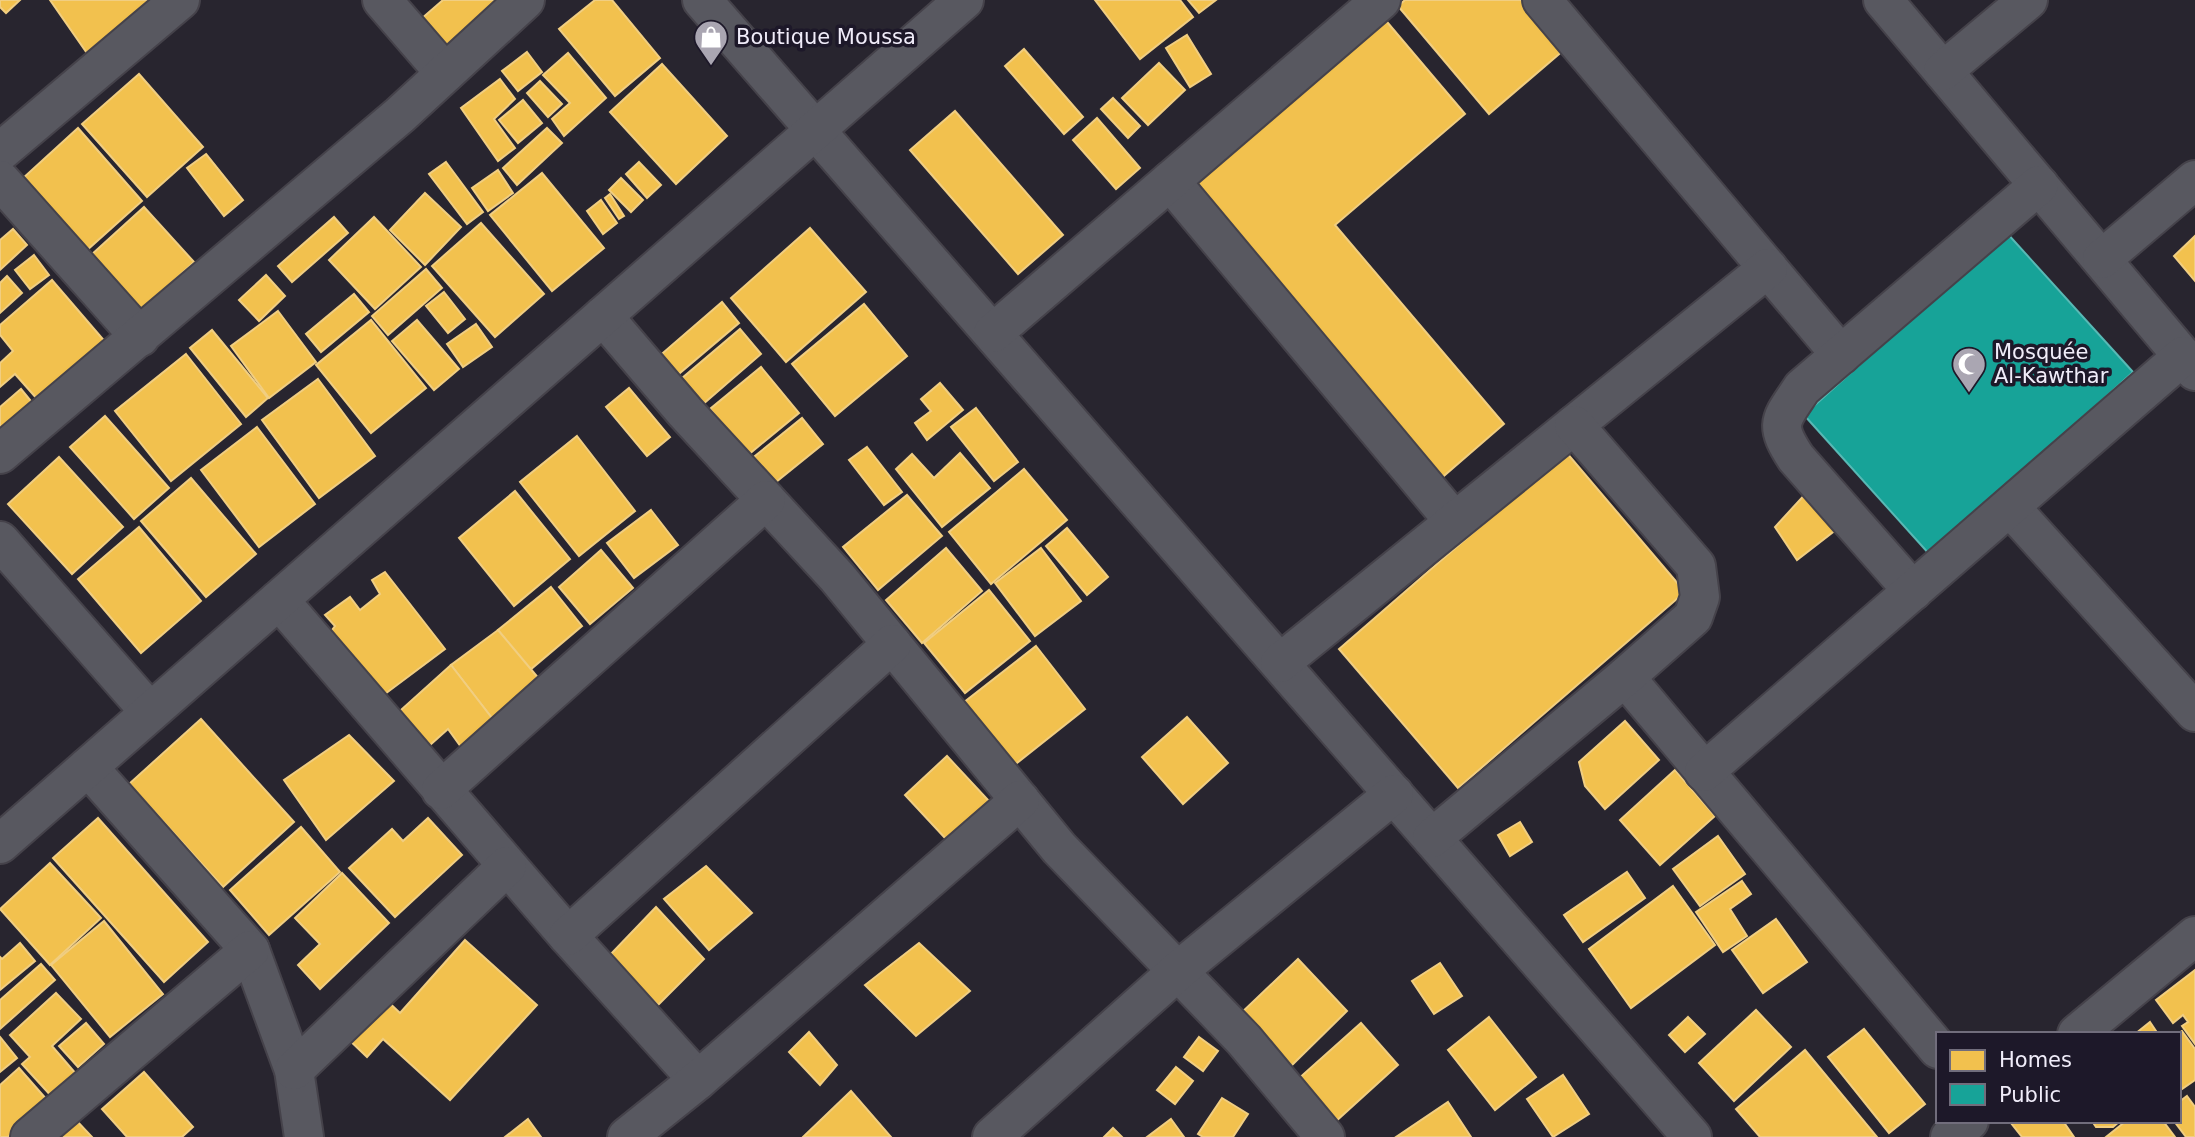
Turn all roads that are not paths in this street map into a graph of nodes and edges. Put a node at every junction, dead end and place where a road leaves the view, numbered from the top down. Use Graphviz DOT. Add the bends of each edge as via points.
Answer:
graph roads {
  1 [pos="180,0"];
  2 [pos="382,0"];
  3 [pos="525,0"];
  4 [pos="702,0"];
  5 [pos="964,0"];
  6 [pos="1381,0"];
  7 [pos="1542,0"];
  8 [pos="1884,0"];
  9 [pos="2028,0"];
  10 [pos="1943,71"];
  11 [pos="445,73"];
  12 [pos="815,130"];
  13 [pos="0,152"];
  14 [pos="0,180"];
  15 [pos="2195,180"];
  16 [pos="1170,181"];
  17 [pos="2039,185"];
  18 [pos="2102,259"];
  19 [pos="1768,268"];
  20 [pos="603,316"];
  21 [pos="993,333"];
  22 [pos="139,337"];
  23 [pos="1841,355"];
  24 [pos="2189,363"];
  25 [pos="1574,425"];
  26 [pos="0,454"];
  27 [pos="766,500"];
  28 [pos="2010,507"];
  29 [pos="1454,521"];
  30 [pos="0,541"];
  31 [pos="1913,591"];
  32 [pos="279,600"];
  33 [pos="892,643"];
  34 [pos="1280,663"];
  35 [pos="1625,677"];
  36 [pos="150,712"];
  37 [pos="2195,712"];
  38 [pos="88,767"];
  39 [pos="1704,772"];
  40 [pos="441,790"];
  41 [pos="1394,794"];
  42 [pos="1020,800"];
  43 [pos="1432,838"];
  44 [pos="0,844"];
  45 [pos="507,866"];
  46 [pos="568,936"];
  47 [pos="2195,936"];
  48 [pos="250,950"];
  49 [pos="1179,970"];
  50 [pos="2079,1032"];
  51 [pos="1936,1047"];
  52 [pos="294,1070"];
  53 [pos="698,1080"];
  54 [pos="1967,1123"];
  55 [pos="30,1137"];
  56 [pos="304,1137"];
  57 [pos="627,1137"];
  58 [pos="992,1137"];
  59 [pos="1325,1137"];
  60 [pos="1692,1137"];
  61 [pos="1950,1137"];
  1 -- 13 [label="street"];
  2 -- 11 [label="street"];
  3 -- 11 [label="street"];
  4 -- 12 [label="street"];
  5 -- 12 [label="street"];
  6 -- 16 [label="street"];
  7 -- 19 [label="street"];
  8 -- 10 [label="street"];
  9 -- 10 [label="street"];
  10 -- 17 [label="street"];
  11 -- 22 [label="street"];
  12 -- 20 [label="street"];
  12 -- 21 [label="street"];
  14 -- 22 [label="street"];
  15 -- 18 [label="street"];
  16 -- 21 [label="street"];
  16 -- 29 [label="street"];
  17 -- 18 [label="street"];
  17 -- 23 [label="street"];
  18 -- 24 [label="street"];
  19 -- 23 [label="street"];
  19 -- 25 [label="street"];
  20 -- 27 [label="street"];
  20 -- 32 [label="street"];
  21 -- 34 [label="street"];
  22 -- 26 [label="street"];
  23 -- 31 [label="street" via="1802,388 1782,419 1783,439"];
  24 -- 28 [label="street"];
  25 -- 29 [label="street"];
  25 -- 35 [label="street" via="1696,566 1700,597 1693,617"];
  27 -- 33 [label="street"];
  27 -- 40 [label="street"];
  28 -- 31 [label="street"];
  28 -- 37 [label="street"];
  29 -- 34 [label="street"];
  30 -- 36 [label="street"];
  31 -- 39 [label="street"];
  32 -- 36 [label="street"];
  32 -- 40 [label="street"];
  33 -- 42 [label="street"];
  33 -- 46 [label="street"];
  34 -- 41 [label="street"];
  35 -- 39 [label="street"];
  35 -- 43 [label="street"];
  36 -- 38 [label="street"];
  38 -- 44 [label="street"];
  38 -- 48 [label="street"];
  39 -- 51 [label="street"];
  40 -- 45 [label="street"];
  41 -- 43 [label="street"];
  41 -- 49 [label="street"];
  42 -- 49 [label="street" via="1059,848"];
  42 -- 53 [label="street"];
  43 -- 60 [label="street"];
  45 -- 46 [label="street"];
  45 -- 52 [label="street"];
  46 -- 53 [label="street"];
  47 -- 50 [label="street"];
  48 -- 52 [label="street"];
  48 -- 55 [label="street"];
  49 -- 58 [label="street"];
  49 -- 59 [label="street"];
  52 -- 56 [label="street"];
  53 -- 57 [label="street"];
  54 -- 61 [label="street"];
}
